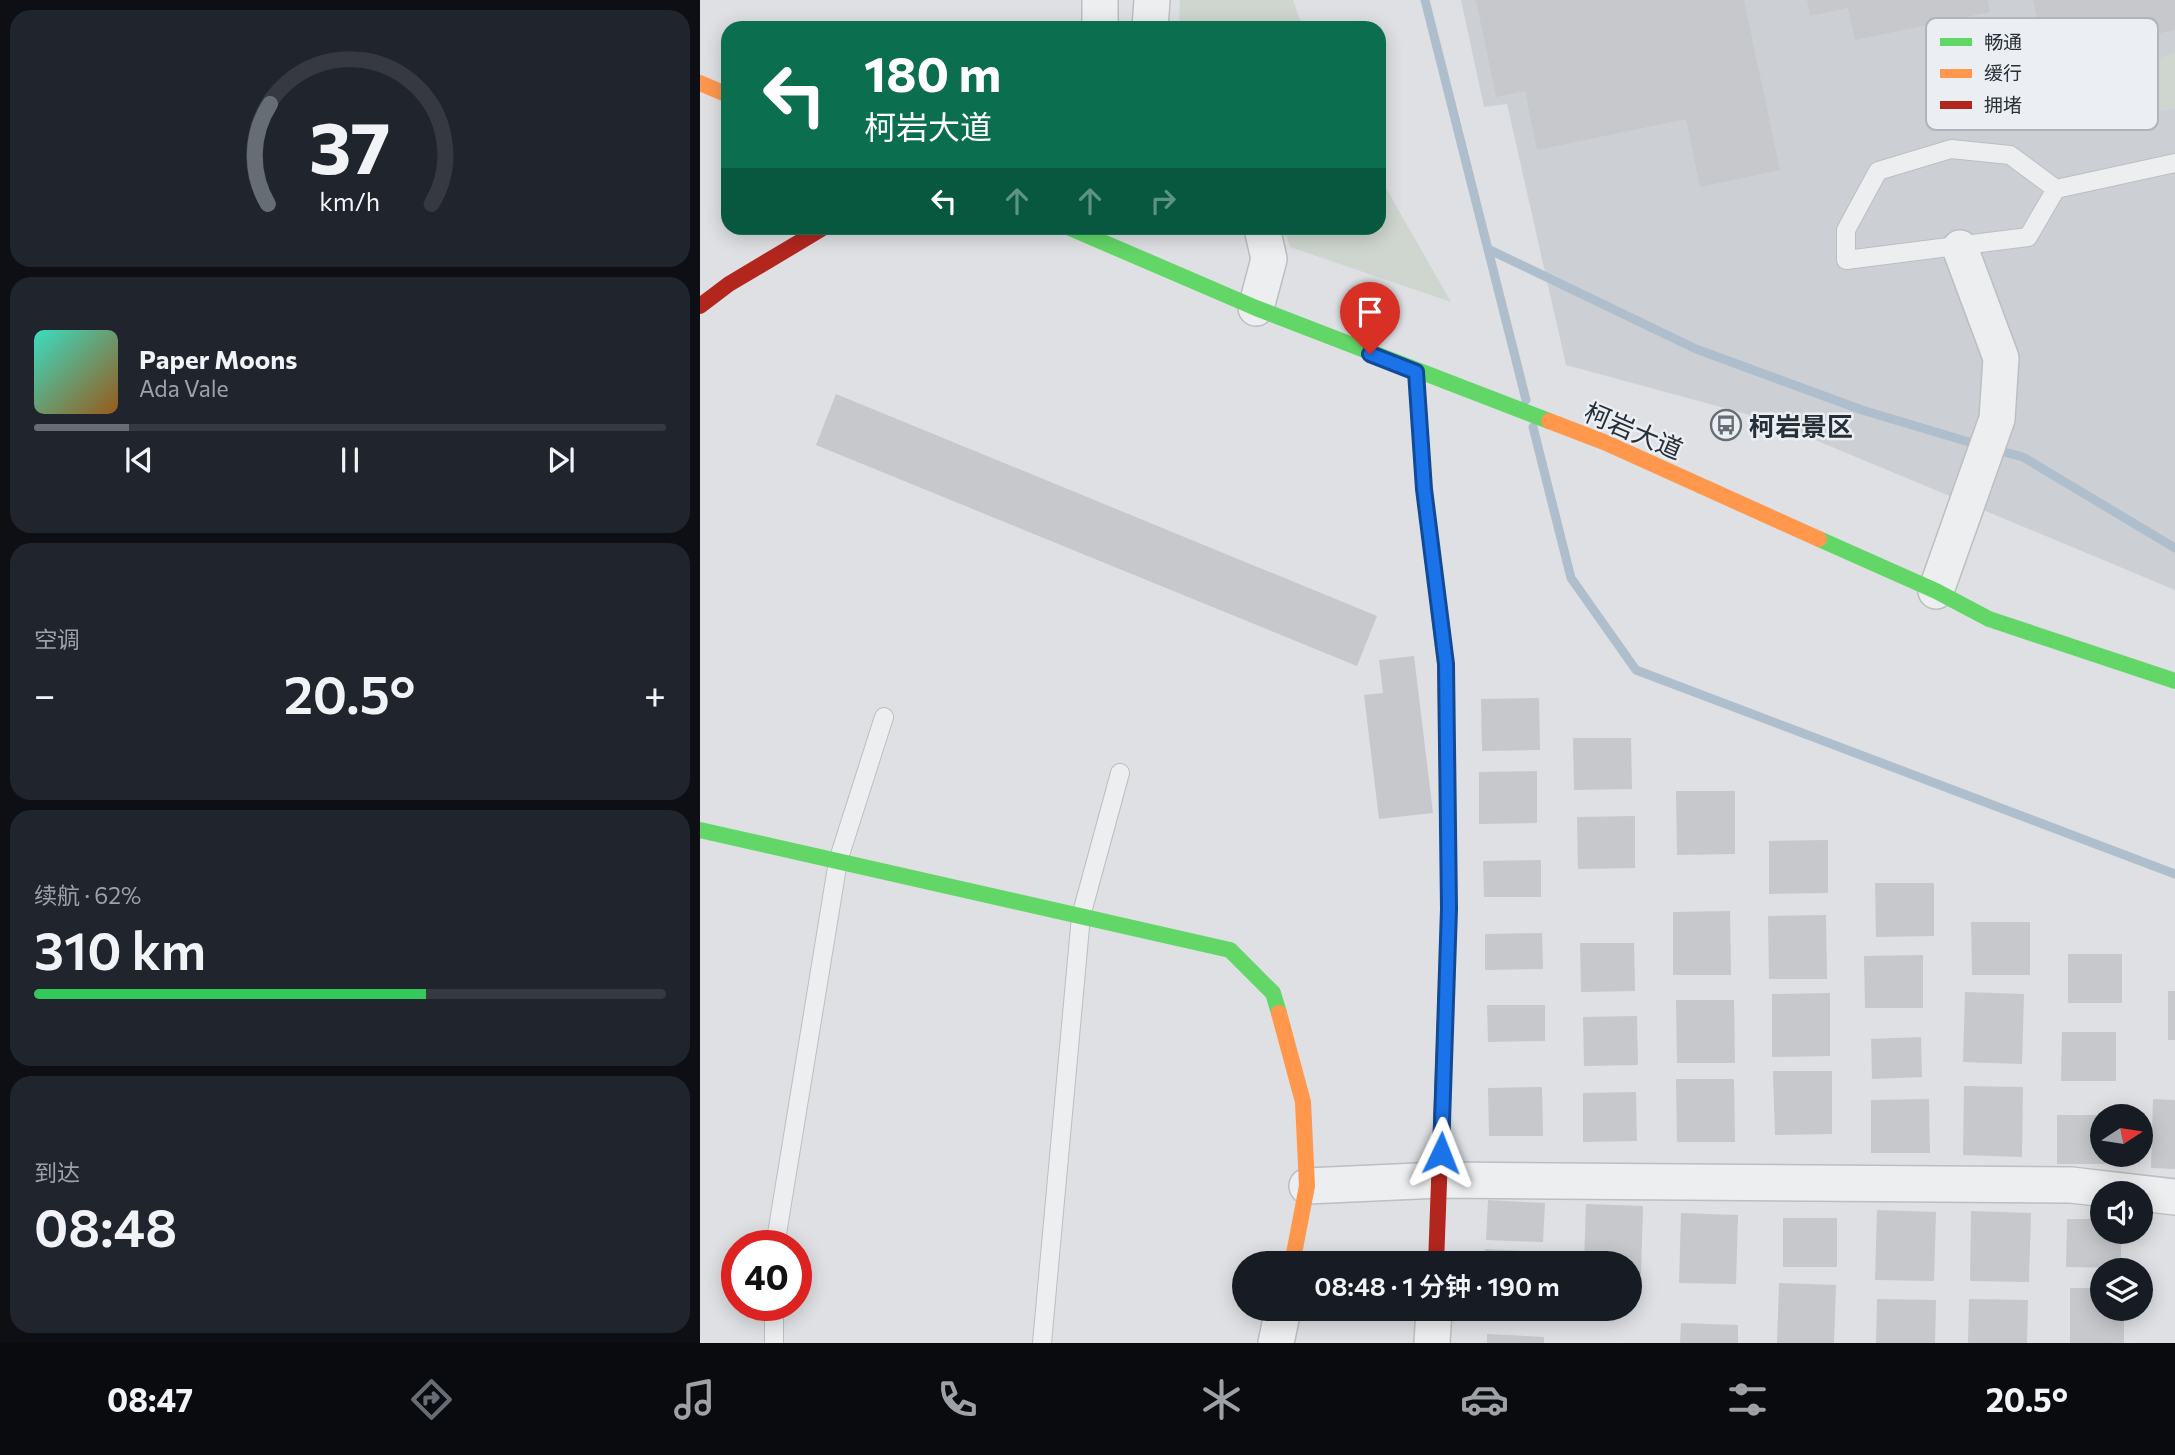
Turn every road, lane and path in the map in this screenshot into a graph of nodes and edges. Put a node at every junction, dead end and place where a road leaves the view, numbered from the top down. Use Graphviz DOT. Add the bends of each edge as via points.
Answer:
graph roads {
  1 [pos="1100,0"];
  2 [pos="1152,0"];
  3 [pos="1100,21"];
  4 [pos="1150,21"];
  5 [pos="700,83"];
  6 [pos="721,92"];
  7 [pos="2175,163"];
  8 [pos="2056,189"];
  9 [pos="791,235"];
  10 [pos="811,235"];
  11 [pos="1086,235"];
  12 [pos="1264,235"];
  13 [pos="1960,248"];
  14 [pos="729,284"];
  15 [pos="700,306"];
  16 [pos="1256,308"];
  17 [pos="1416,372"];
  18 [pos="1936,591"];
  19 [pos="2175,681"];
  20 [pos="884,717"];
  21 [pos="1120,773"];
  22 [pos="700,830"];
  23 [pos="838,861"];
  24 [pos="1081,916"];
  25 [pos="1440,1180"];
  26 [pos="1307,1186"];
  27 [pos="2175,1197"];
  28 [pos="778,1230"];
  29 [pos="1294,1251"];
  30 [pos="1437,1251"];
  31 [pos="774,1321"];
  32 [pos="1281,1321"];
  33 [pos="1433,1321"];
  34 [pos="774,1343"];
  35 [pos="1042,1343"];
  36 [pos="1276,1343"];
  37 [pos="1432,1343"];
  1 -- 3 [label="street"];
  2 -- 4 [label="street"];
  5 -- 6 [label="street"];
  7 -- 8 [label="lane"];
  8 -- 13 [label="lane" via="2028,237"];
  8 -- 13 [label="lane" via="2010,155 1951,149 1878,171 1846,230 1846,260"];
  9 -- 14 [label="street" via="775,256"];
  10 -- 14 [label="street"];
  11 -- 16 [label="street, 柯岩大道"];
  12 -- 16 [label="street" via="1269,259"];
  13 -- 18 [label="street" via="2001,358 1997,419"];
  14 -- 15 [label="street"];
  16 -- 17 [label="street, 柯岩大道"];
  17 -- 18 [label="street, 柯岩大道" via="1604,442"];
  17 -- 25 [label="street" via="1424,489 1446,664 1449,909"];
  18 -- 19 [label="street, 柯岩大道" via="1989,618"];
  20 -- 23 [label="lane"];
  21 -- 24 [label="lane"];
  22 -- 23 [label="street"];
  23 -- 24 [label="street"];
  23 -- 28 [label="lane"];
  24 -- 26 [label="street" via="1230,950 1273,993 1303,1102"];
  24 -- 35 [label="lane"];
  25 -- 26 [label="street"];
  25 -- 27 [label="street" via="2071,1185"];
  25 -- 30 [label="street"];
  26 -- 29 [label="street"];
  31 -- 34 [label="lane"];
  32 -- 36 [label="street"];
  33 -- 37 [label="street"];
}
